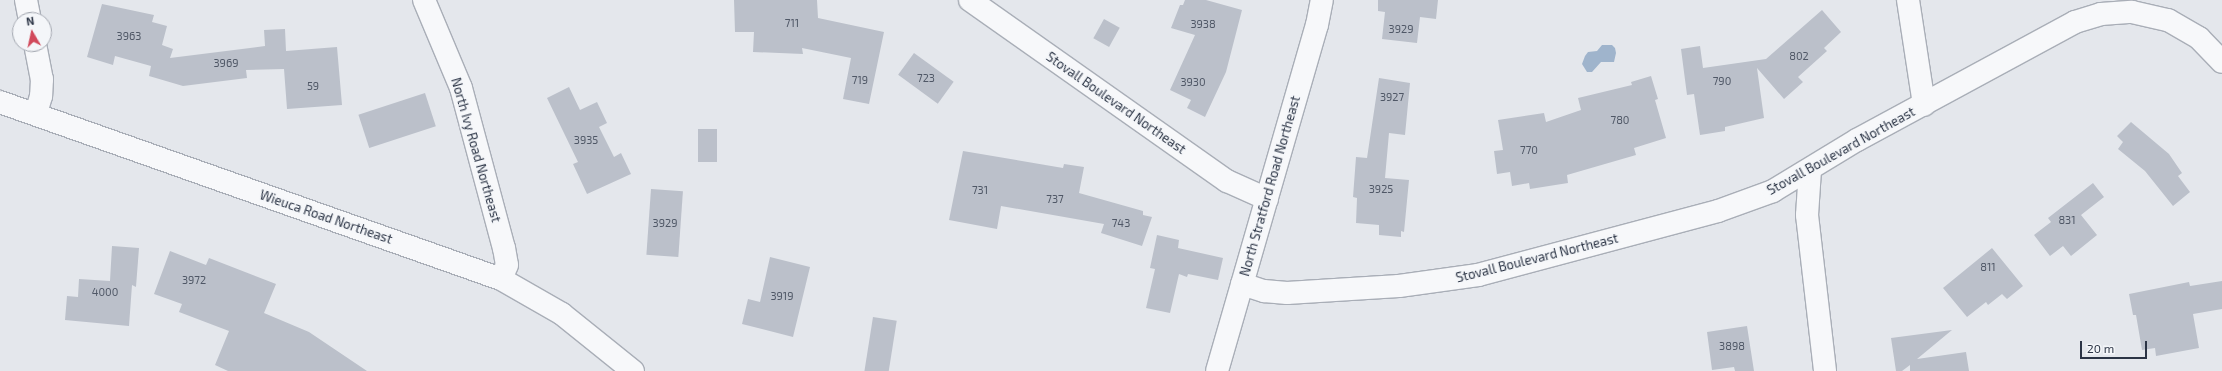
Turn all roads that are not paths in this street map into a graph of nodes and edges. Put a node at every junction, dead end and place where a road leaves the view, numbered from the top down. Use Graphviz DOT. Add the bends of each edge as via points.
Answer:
graph roads {
  1 [pos="26,0"];
  2 [pos="424,0"];
  3 [pos="970,0"];
  4 [pos="1322,0"];
  5 [pos="1908,0"];
  6 [pos="28,12"];
  7 [pos="37,52"];
  8 [pos="2222,62"];
  9 [pos="0,102"];
  10 [pos="1924,105"];
  11 [pos="36,114"];
  12 [pos="1810,170"];
  13 [pos="1267,199"];
  14 [pos="501,279"];
  15 [pos="1242,284"];
  16 [pos="632,371"];
  17 [pos="1216,371"];
  18 [pos="1825,371"];
  1 -- 6 [label="street"];
  2 -- 14 [label="street, North Ivy Road Northeast" via="461,88 504,248 506,265"];
  3 -- 13 [label="street, Stovall Boulevard Northeast" via="1227,181"];
  4 -- 13 [label="street, North Stratford Road Northeast"];
  5 -- 10 [label="street"];
  7 -- 11 [label="street" via="42,79"];
  8 -- 10 [label="street, Stovall Boulevard Northeast" via="2199,38 2168,20 2132,12 2101,14 2075,22"];
  9 -- 11 [label="street, Wieuca Road Northeast"];
  10 -- 12 [label="street, Stovall Boulevard Northeast" via="1857,140"];
  11 -- 14 [label="street, Wieuca Road Northeast"];
  12 -- 15 [label="street, Stovall Boulevard Northeast" via="1773,191 1718,211 1478,275 1399,286 1287,293 1264,291"];
  12 -- 18 [label="street" via="1806,215"];
  13 -- 15 [label="street, North Stratford Road Northeast"];
  14 -- 16 [label="street, Wieuca Road Northeast" via="562,314"];
  15 -- 17 [label="street, North Stratford Road Northeast"];
}
